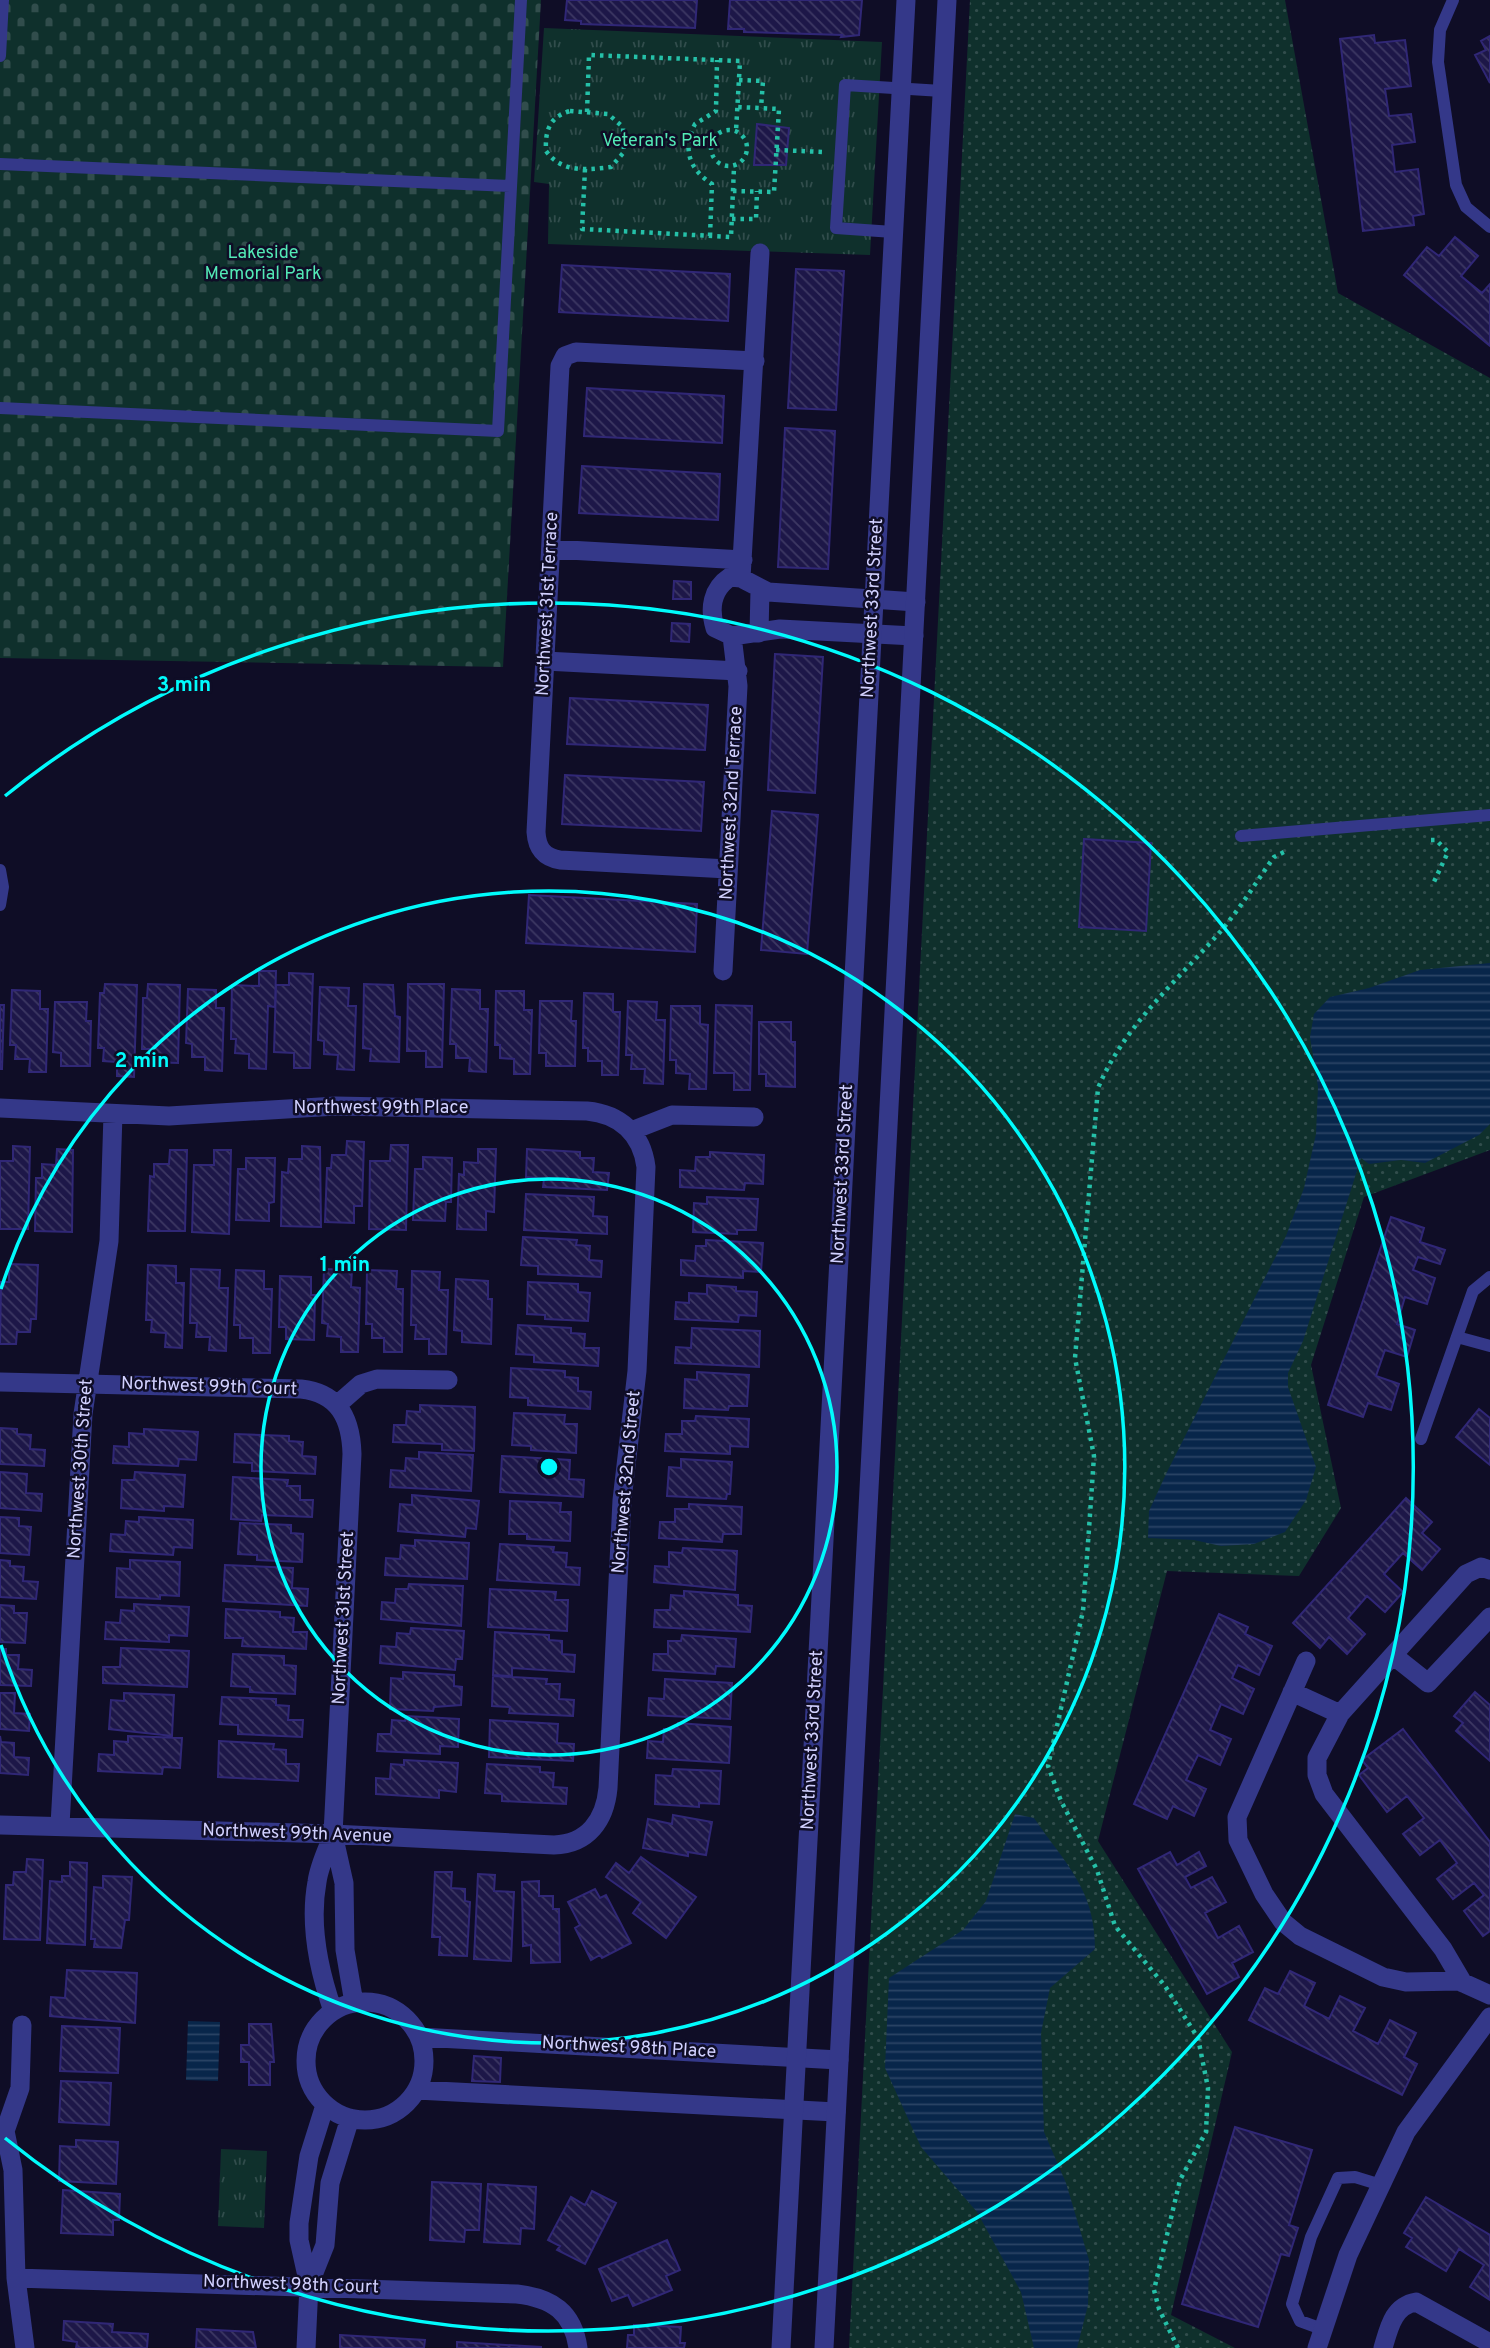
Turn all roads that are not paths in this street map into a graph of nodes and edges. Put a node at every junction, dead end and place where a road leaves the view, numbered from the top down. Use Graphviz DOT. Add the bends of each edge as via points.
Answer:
graph roads {
  1 [pos="3,0"];
  2 [pos="521,0"];
  3 [pos="906,0"];
  4 [pos="947,0"];
  5 [pos="1453,0"];
  6 [pos="0,56"];
  7 [pos="901,88"];
  8 [pos="942,91"];
  9 [pos="0,164"];
  10 [pos="510,186"];
  11 [pos="1490,227"];
  12 [pos="893,232"];
  13 [pos="760,253"];
  14 [pos="755,361"];
  15 [pos="0,408"];
  16 [pos="551,549"];
  17 [pos="742,569"];
  18 [pos="760,590"];
  19 [pos="873,599"];
  20 [pos="916,602"];
  21 [pos="759,633"];
  22 [pos="871,634"];
  23 [pos="732,636"];
  24 [pos="914,636"];
  25 [pos="545,661"];
  26 [pos="737,671"];
  27 [pos="1490,815"];
  28 [pos="1241,836"];
  29 [pos="728,869"];
  30 [pos="0,870"];
  31 [pos="0,905"];
  32 [pos="723,971"];
  33 [pos="0,1108"];
  34 [pos="113,1114"];
  35 [pos="754,1117"];
  36 [pos="631,1131"];
  37 [pos="1490,1277"];
  38 [pos="1457,1337"];
  39 [pos="1490,1346"];
  40 [pos="447,1380"];
  41 [pos="0,1382"];
  42 [pos="86,1384"];
  43 [pos="337,1405"];
  44 [pos="1421,1438"];
  45 [pos="1490,1570"];
  46 [pos="1490,1617"];
  47 [pos="1394,1656"];
  48 [pos="1306,1661"];
  49 [pos="1292,1692"];
  50 [pos="1340,1714"];
  51 [pos="0,1825"];
  52 [pos="61,1825"];
  53 [pos="590,1832"];
  54 [pos="333,1834"];
  55 [pos="1463,1983"];
  56 [pos="1490,1996"];
  57 [pos="354,2003"];
  58 [pos="333,2011"];
  59 [pos="1490,2017"];
  60 [pos="22,2025"];
  61 [pos="419,2037"];
  62 [pos="796,2057"];
  63 [pos="839,2060"];
  64 [pos="417,2090"];
  65 [pos="325,2105"];
  66 [pos="793,2110"];
  67 [pos="836,2112"];
  68 [pos="350,2118"];
  69 [pos="3,2131"];
  70 [pos="1381,2185"];
  71 [pos="16,2278"];
  72 [pos="309,2285"];
  73 [pos="1320,2339"];
  74 [pos="1490,2343"];
  75 [pos="25,2348"];
  76 [pos="306,2348"];
  77 [pos="578,2348"];
  78 [pos="781,2348"];
  79 [pos="824,2348"];
  80 [pos="1383,2348"];
  1 -- 6 [label="lane"];
  2 -- 10 [label="lane"];
  3 -- 7 [label="street, Northwest 33rd Street"];
  4 -- 8 [label="street"];
  5 -- 11 [label="lane" via="1440,30 1438,62 1456,185 1466,207"];
  7 -- 8 [label="lane"];
  7 -- 12 [label="street, Northwest 33rd Street"];
  7 -- 12 [label="lane" via="845,85 836,228"];
  8 -- 20 [label="street"];
  9 -- 10 [label="lane"];
  10 -- 15 [label="lane" via="498,431"];
  12 -- 19 [label="street, Northwest 33rd Street"];
  13 -- 14 [label="street"];
  14 -- 16 [label="street, Northwest 31st Terrace" via="576,352 565,356 560,366"];
  14 -- 17 [label="street"];
  16 -- 17 [label="street"];
  16 -- 25 [label="street, Northwest 31st Terrace"];
  17 -- 18 [label="street"];
  17 -- 23 [label="street" via="716,590 712,603 715,628"];
  18 -- 19 [label="street"];
  18 -- 21 [label="street"];
  19 -- 20 [label="street"];
  19 -- 22 [label="street, Northwest 33rd Street"];
  20 -- 24 [label="street"];
  21 -- 22 [label="street" via="789,629"];
  21 -- 23 [label="street"];
  22 -- 24 [label="street"];
  22 -- 62 [label="street, Northwest 33rd Street"];
  23 -- 26 [label="street, Northwest 32nd Terrace"];
  24 -- 63 [label="street"];
  25 -- 26 [label="street"];
  25 -- 29 [label="street, Northwest 31st Terrace" via="536,832 542,853 559,859"];
  26 -- 29 [label="street, Northwest 32nd Terrace"];
  27 -- 28 [label="lane"];
  29 -- 32 [label="street, Northwest 32nd Terrace"];
  30 -- 31 [label="lane"];
  33 -- 34 [label="street, Northwest 99th Place"];
  34 -- 36 [label="street, Northwest 99th Place" via="193,1115 336,1106 587,1111 618,1119"];
  34 -- 42 [label="street, Northwest 30th Street" via="109,1241"];
  35 -- 36 [label="street" via="672,1115"];
  36 -- 53 [label="street, Northwest 32nd Street" via="643,1148 646,1167 636,1371 624,1475 607,1799"];
  37 -- 38 [label="lane" via="1473,1291"];
  38 -- 39 [label="lane"];
  38 -- 44 [label="lane"];
  40 -- 43 [label="street" via="377,1380 361,1384"];
  41 -- 42 [label="street, Northwest 99th Court"];
  42 -- 43 [label="street, Northwest 99th Court" via="301,1389 324,1395"];
  42 -- 52 [label="street, Northwest 30th Street"];
  43 -- 54 [label="street, Northwest 31st Street" via="348,1422 352,1454"];
  45 -- 47 [label="street" via="1481,1567 1466,1574"];
  46 -- 47 [label="street" via="1428,1683"];
  47 -- 50 [label="street"];
  48 -- 49 [label="street"];
  49 -- 50 [label="street"];
  49 -- 55 [label="street" via="1237,1817 1238,1840 1264,1894 1290,1930 1372,1972 1406,1982"];
  50 -- 55 [label="street" via="1317,1758 1319,1785 1443,1949"];
  51 -- 52 [label="street, Northwest 99th Avenue"];
  52 -- 54 [label="street, Northwest 99th Avenue"];
  53 -- 54 [label="street, Northwest 99th Avenue" via="571,1844 554,1845"];
  54 -- 57 [label="street, Northwest 31st Street" via="344,1883 345,1950"];
  54 -- 58 [label="street, Northwest 31st Street" via="317,1880 315,1906 318,1963"];
  55 -- 56 [label="street"];
  57 -- 58 [label="street"];
  57 -- 61 [label="street" via="369,2001 393,2008"];
  58 -- 65 [label="street" via="316,2028 307,2050 312,2086"];
  59 -- 70 [label="street" via="1406,2132"];
  60 -- 69 [label="street" via="20,2088"];
  61 -- 62 [label="street, Northwest 98th Place"];
  61 -- 64 [label="street" via="425,2059"];
  62 -- 63 [label="street, Northwest 98th Place"];
  62 -- 66 [label="street, Northwest 33rd Street"];
  63 -- 67 [label="street"];
  64 -- 66 [label="street"];
  64 -- 68 [label="street" via="406,2105 384,2118"];
  65 -- 68 [label="street"];
  65 -- 72 [label="street" via="301,2200 299,2240"];
  66 -- 67 [label="street"];
  66 -- 78 [label="street, Northwest 33rd Street"];
  67 -- 79 [label="street"];
  68 -- 72 [label="street" via="330,2183 325,2245"];
  69 -- 71 [label="street" via="13,2170"];
  70 -- 73 [label="street" via="1349,2255"];
  70 -- 73 [label="lane" via="1355,2177 1338,2178 1311,2237 1292,2304 1300,2321"];
  71 -- 72 [label="street, Northwest 98th Court"];
  71 -- 75 [label="street"];
  72 -- 76 [label="street"];
  72 -- 77 [label="street, Northwest 98th Court" via="544,2299 570,2321"];
  74 -- 80 [label="street" via="1416,2302 1396,2313"];
}
